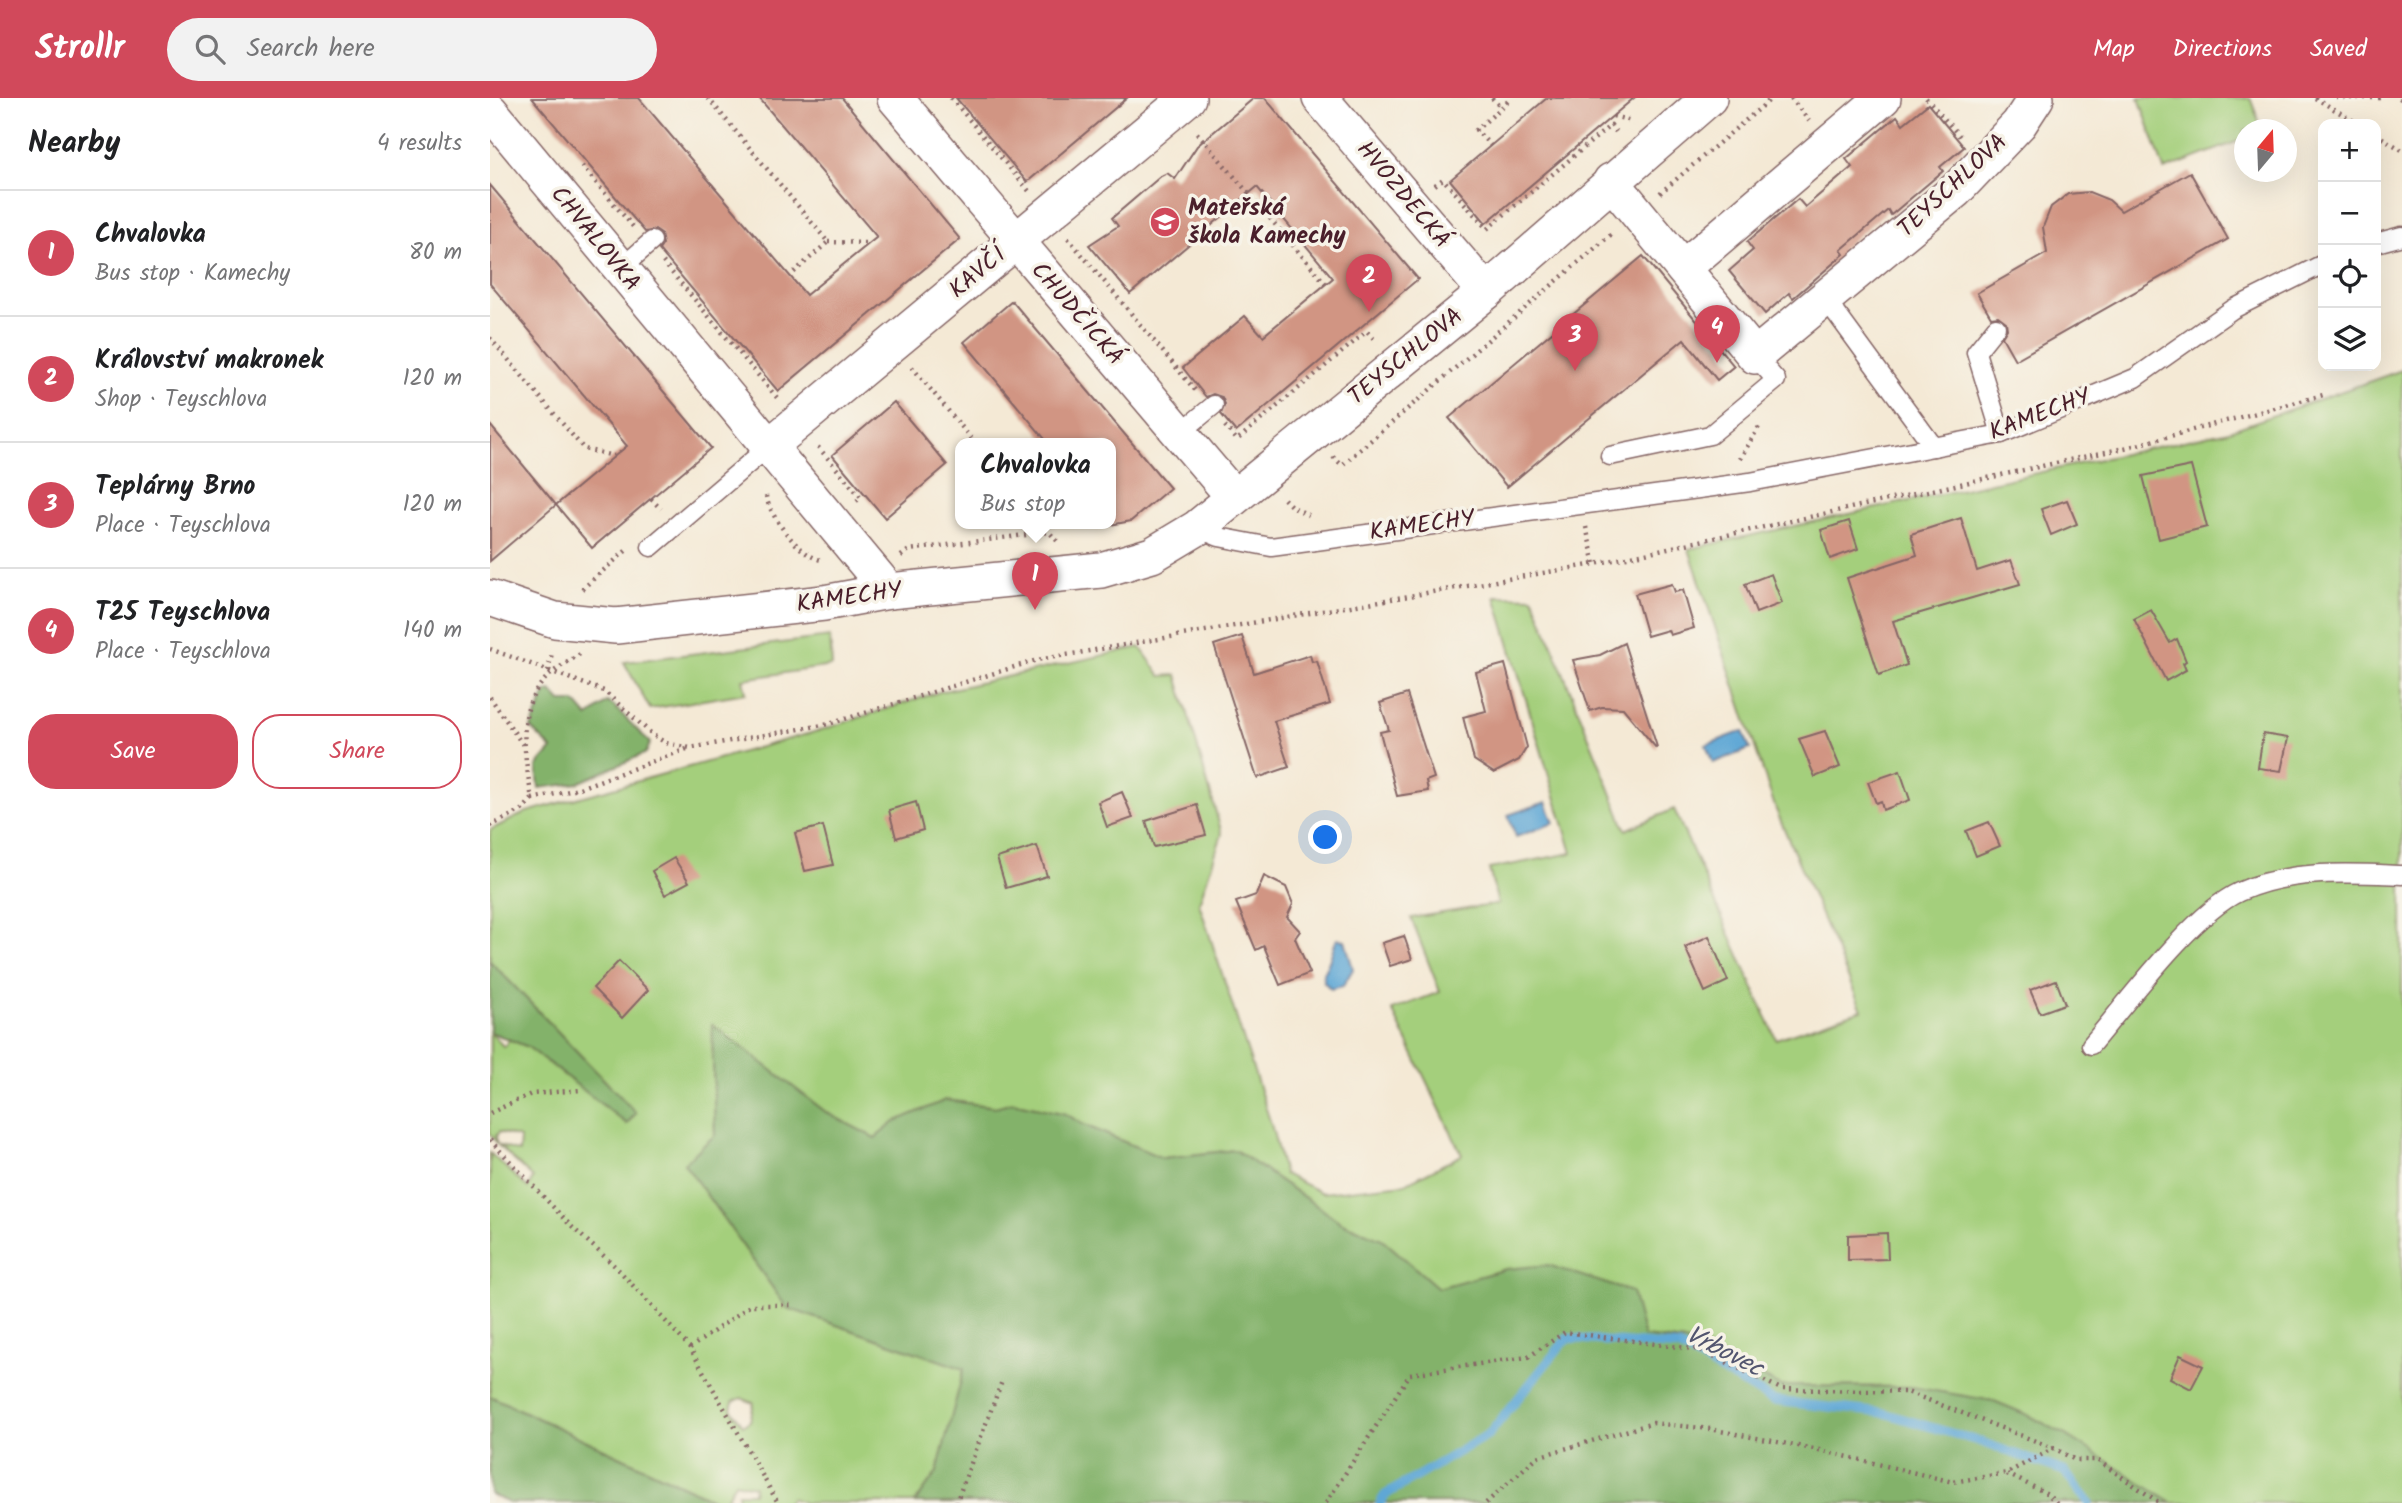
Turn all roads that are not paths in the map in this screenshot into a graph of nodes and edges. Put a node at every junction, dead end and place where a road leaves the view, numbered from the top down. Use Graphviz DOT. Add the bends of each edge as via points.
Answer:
graph roads {
  1 [pos="895,98"];
  2 [pos="1320,98"];
  3 [pos="1709,98"];
  4 [pos="1883,98"];
  5 [pos="2036,98"];
  6 [pos="490,111"];
  7 [pos="1189,111"];
  8 [pos="1611,181"];
  9 [pos="2402,236"];
  10 [pos="1016,242"];
  11 [pos="2381,242"];
  12 [pos="650,243"];
  13 [pos="2318,266"];
  14 [pos="1683,268"];
  15 [pos="620,269"];
  16 [pos="1486,292"];
  17 [pos="1825,298"];
  18 [pos="1996,327"];
  19 [pos="1755,356"];
  20 [pos="1212,407"];
  21 [pos="1180,433"];
  22 [pos="2001,434"];
  23 [pos="1934,447"];
  24 [pos="1610,456"];
  25 [pos="756,457"];
  26 [pos="1233,496"];
  27 [pos="1197,528"];
  28 [pos="643,545"];
  29 [pos="888,575"];
  30 [pos="490,598"];
  31 [pos="2402,875"];
  32 [pos="2091,1045"];
  1 -- 10 [label="street, CHUDČICKÁ"];
  2 -- 16 [label="street, HVOZDECKÁ"];
  3 -- 8 [label="street, TEYSCHLOVA"];
  4 -- 14 [label="street"];
  5 -- 17 [label="street, TEYSCHLOVA" via="2019,124 1956,190"];
  6 -- 15 [label="street, CHVALOVKA"];
  7 -- 10 [label="street, KAVČÍ"];
  8 -- 14 [label="street"];
  8 -- 16 [label="street, TEYSCHLOVA"];
  9 -- 11 [label="lane"];
  10 -- 21 [label="street, CHUDČICKÁ"];
  10 -- 25 [label="street, KAVČÍ"];
  12 -- 15 [label="lane"];
  13 -- 22 [label="lane, KAMECHY" via="2233,309 2135,377"];
  14 -- 19 [label="street"];
  15 -- 25 [label="street, CHVALOVKA"];
  16 -- 26 [label="street, TEYSCHLOVA"];
  17 -- 19 [label="street, TEYSCHLOVA"];
  17 -- 23 [label="lane"];
  18 -- 22 [label="lane" via="1976,352"];
  19 -- 24 [label="lane" via="1776,380 1710,435"];
  20 -- 21 [label="lane"];
  21 -- 26 [label="street, CHUDČICKÁ"];
  22 -- 23 [label="lane, KAMECHY"];
  23 -- 27 [label="lane, KAMECHY" via="1750,482 1270,547"];
  25 -- 28 [label="lane"];
  25 -- 29 [label="street, CHVALOVKA"];
  26 -- 27 [label="street, TEYSCHLOVA"];
  27 -- 29 [label="street, KAMECHY" via="1152,555 1101,570"];
  29 -- 30 [label="street, KAMECHY" via="824,603 616,626 555,620"];
  31 -- 32 [label="lane" via="2295,876 2238,892 2201,918"];
}
